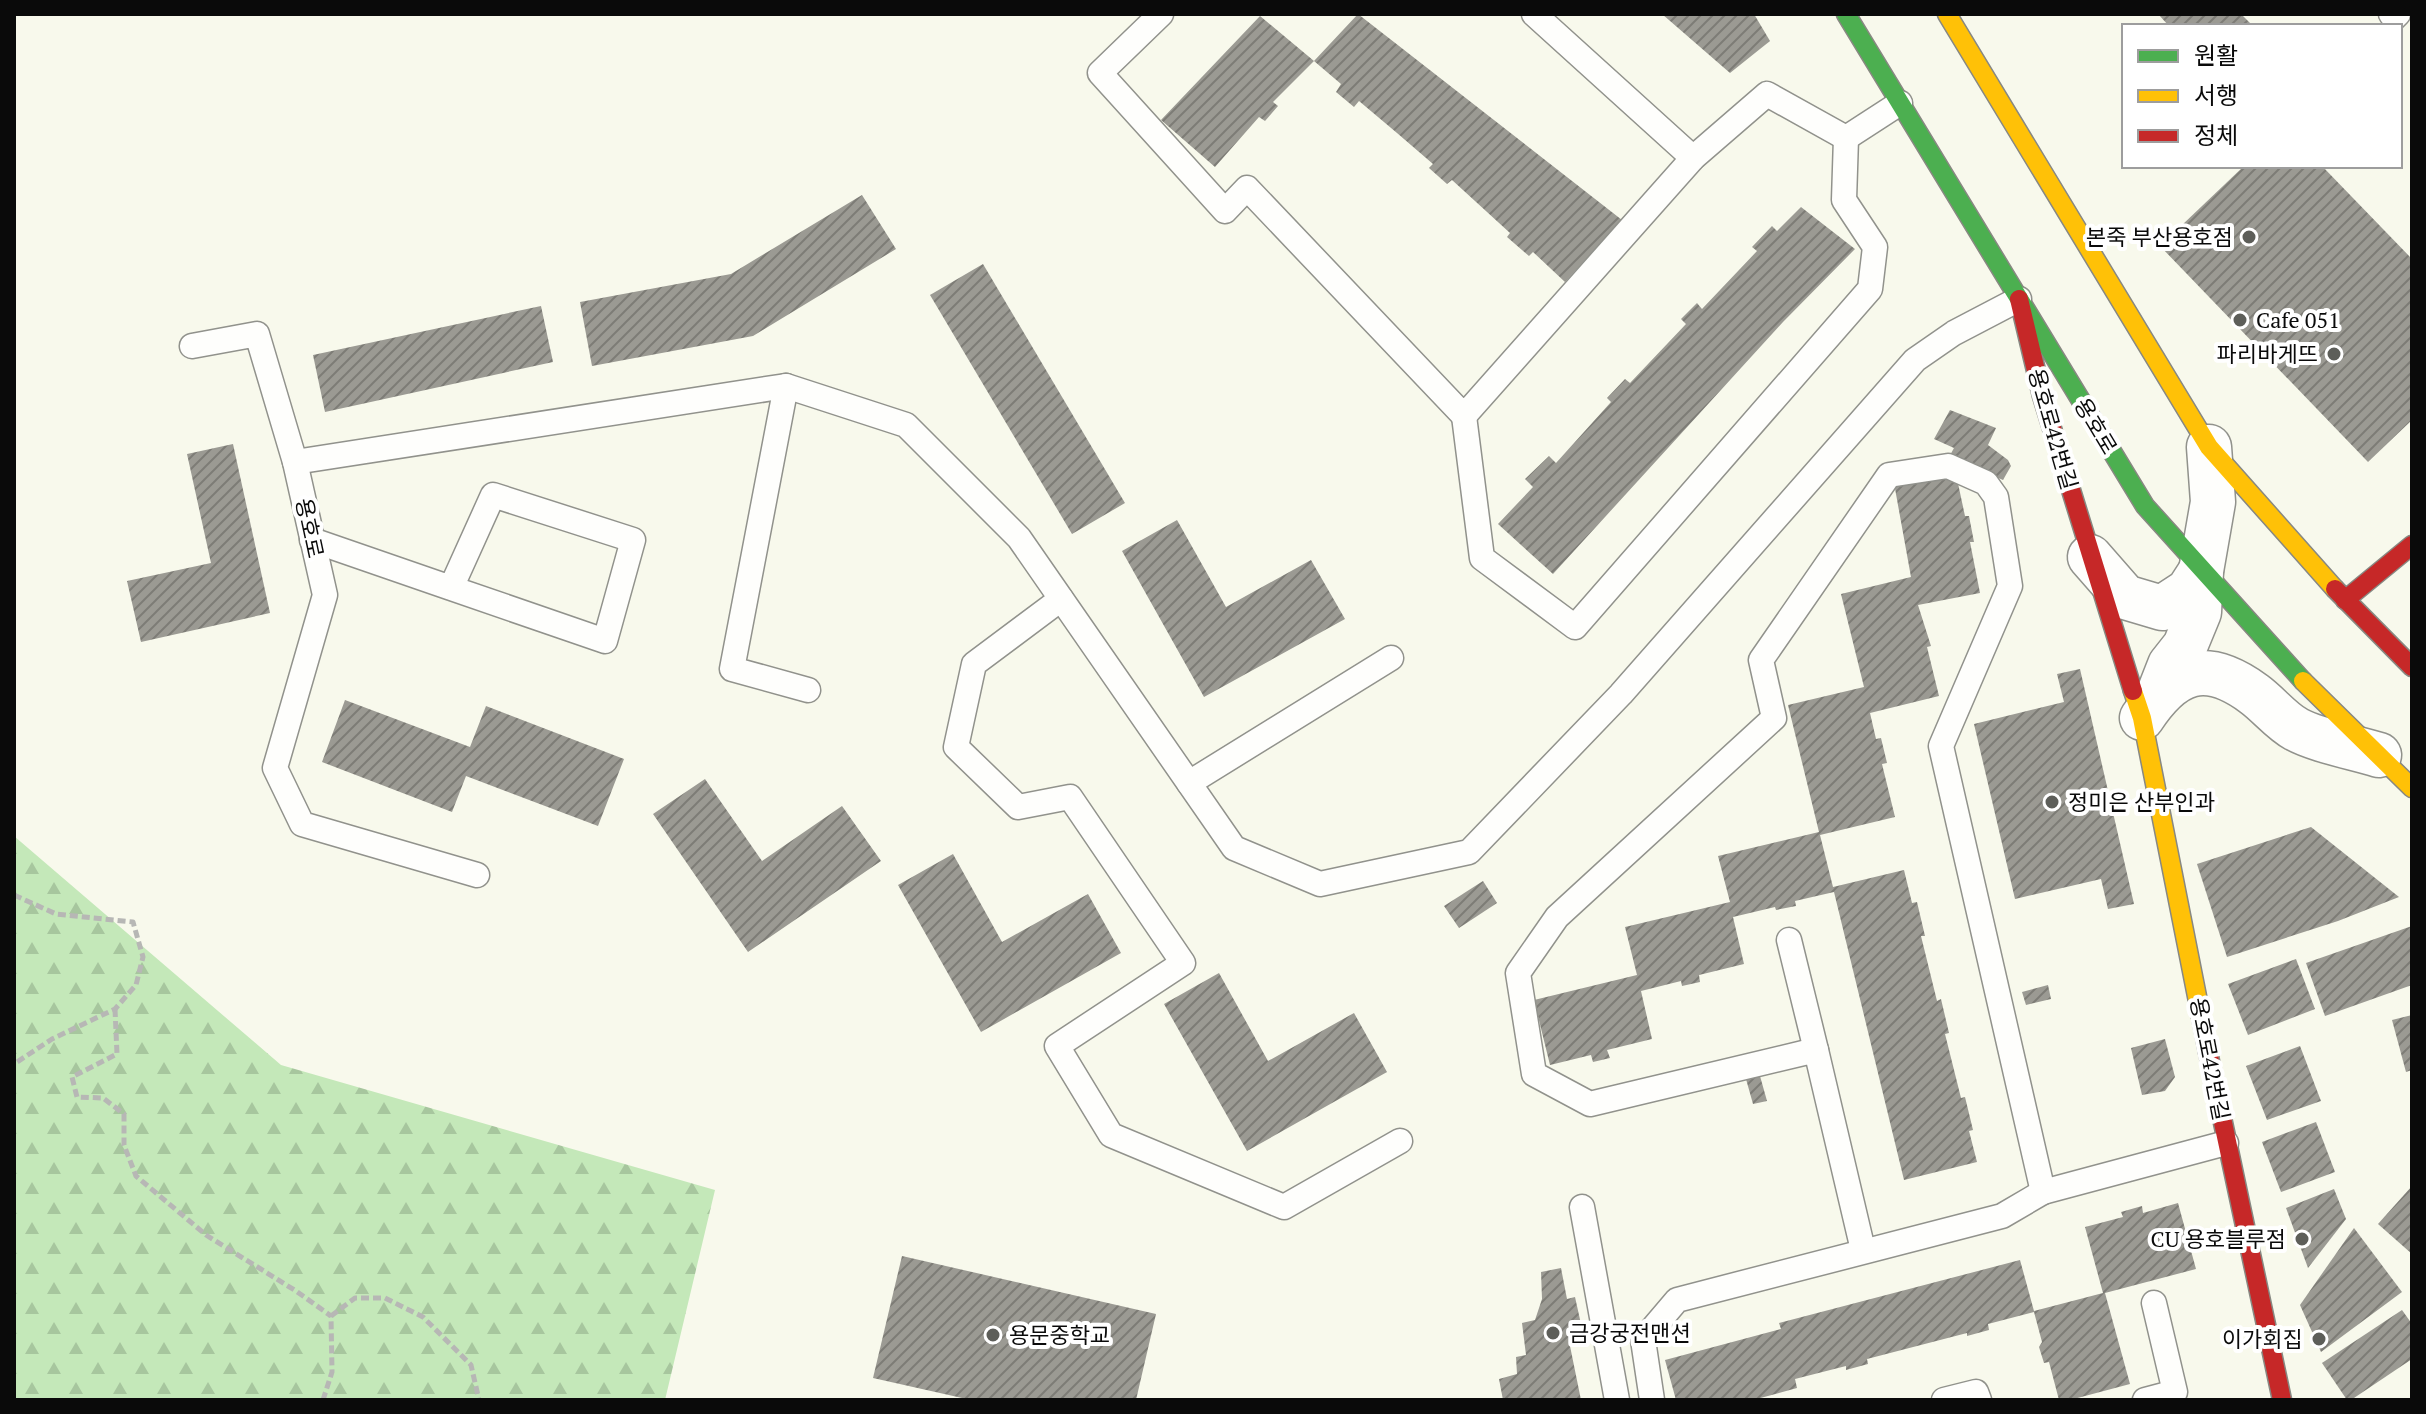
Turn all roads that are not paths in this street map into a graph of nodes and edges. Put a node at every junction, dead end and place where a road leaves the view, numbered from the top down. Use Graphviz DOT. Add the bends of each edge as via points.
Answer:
graph roads {
  1 [pos="1161,14"];
  2 [pos="1534,14"];
  3 [pos="1846,14"];
  4 [pos="1947,14"];
  5 [pos="2391,14"];
  6 [pos="2398,14"];
  7 [pos="1900,103"];
  8 [pos="1846,138"];
  9 [pos="1693,158"];
  10 [pos="2019,299"];
  11 [pos="192,346"];
  12 [pos="786,386"];
  13 [pos="1464,416"];
  14 [pos="2209,447"];
  15 [pos="295,462"];
  16 [pos="312,540"];
  17 [pos="2412,545"];
  18 [pos="2090,557"];
  19 [pos="2201,571"];
  20 [pos="451,588"];
  21 [pos="1061,599"];
  22 [pos="2345,600"];
  23 [pos="1391,658"];
  24 [pos="2412,667"];
  25 [pos="808,690"];
  26 [pos="2151,706"];
  27 [pos="2379,755"];
  28 [pos="1189,783"];
  29 [pos="2412,788"];
  30 [pos="477,875"];
  31 [pos="1789,940"];
  32 [pos="1816,1050"];
  33 [pos="1400,1141"];
  34 [pos="2226,1143"];
  35 [pos="2043,1192"];
  36 [pos="1582,1207"];
  37 [pos="1863,1250"];
  38 [pos="2154,1303"];
  39 [pos="1617,1400"];
  40 [pos="1652,1400"];
  41 [pos="1944,1400"];
  42 [pos="1979,1400"];
  43 [pos="2145,1400"];
  44 [pos="2282,1400"];
  1 -- 13 [label="lane" via="1100,73 1225,211 1247,188"];
  2 -- 9 [label="lane"];
  3 -- 7 [label="main road, 용호로"];
  4 -- 14 [label="main road"];
  5 -- 6 [label="lane"];
  7 -- 8 [label="lane"];
  7 -- 10 [label="main road, 용호로"];
  8 -- 9 [label="lane" via="1767,94"];
  8 -- 13 [label="lane" via="1844,200 1875,247 1870,289 1575,627 1482,558"];
  9 -- 13 [label="lane"];
  10 -- 18 [label="main road, 용호로42번길"];
  10 -- 19 [label="main road, 용호로" via="2145,506"];
  10 -- 28 [label="lane" via="1915,360 1621,694 1469,852 1320,884 1234,848"];
  11 -- 15 [label="lane, 용호로" via="257,334"];
  12 -- 15 [label="lane"];
  12 -- 21 [label="lane" via="906,425 1019,538"];
  12 -- 25 [label="lane" via="732,669"];
  14 -- 19 [label="street" via="2213,502"];
  14 -- 22 [label="main road"];
  15 -- 16 [label="lane, 용호로"];
  16 -- 20 [label="lane"];
  16 -- 30 [label="lane, 용호로" via="325,595 275,768 302,824"];
  17 -- 22 [label="main road"];
  18 -- 19 [label="street, 용호로42번길" via="2125,597 2162,608 2188,591"];
  18 -- 26 [label="main road, 용호로42번길"];
  19 -- 26 [label="street" via="2199,612"];
  19 -- 27 [label="main road, 용호로"];
  20 -- 20 [label="lane" via="493,495 633,540 605,641"];
  21 -- 28 [label="lane"];
  21 -- 33 [label="lane" via="974,664 956,747 1018,807 1070,797 1183,963 1057,1046 1111,1135 1284,1207"];
  22 -- 24 [label="main road"];
  23 -- 28 [label="lane"];
  26 -- 27 [label="street" via="2195,672 2214,671 2252,692 2296,729"];
  26 -- 34 [label="main road, 용호로42번길"];
  27 -- 29 [label="main road, 용호로"];
  31 -- 32 [label="lane"];
  32 -- 35 [label="lane" via="1590,1104 1534,1074 1518,973 1557,917 1774,718 1761,660 1889,475 1948,466 1986,483 1996,497 2010,586 1941,746"];
  32 -- 37 [label="lane"];
  34 -- 35 [label="lane"];
  34 -- 44 [label="main road, 용호로42번길"];
  35 -- 37 [label="lane" via="2002,1216"];
  36 -- 39 [label="lane"];
  37 -- 40 [label="lane" via="1677,1300 1643,1340"];
  38 -- 43 [label="lane" via="2175,1392"];
  41 -- 42 [label="lane" via="1976,1392"];
}
